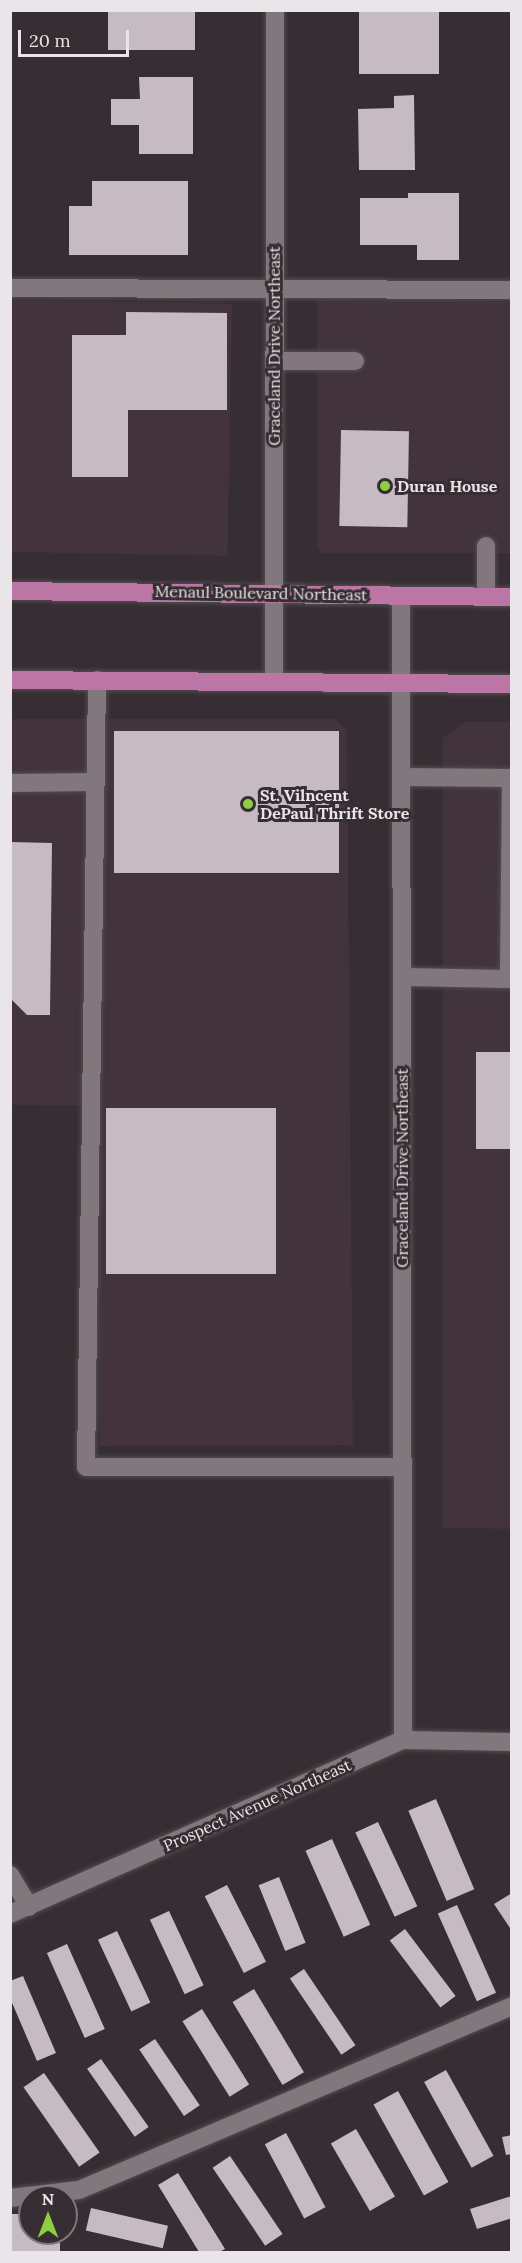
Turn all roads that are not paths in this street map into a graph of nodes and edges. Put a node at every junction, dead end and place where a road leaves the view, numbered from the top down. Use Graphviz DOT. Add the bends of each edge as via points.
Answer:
graph roads {
  1 [pos="275,10"];
  2 [pos="10,288"];
  3 [pos="274,289"];
  4 [pos="512,290"];
  5 [pos="274,361"];
  6 [pos="355,361"];
  7 [pos="486,546"];
  8 [pos="10,591"];
  9 [pos="273,591"];
  10 [pos="401,596"];
  11 [pos="486,597"];
  12 [pos="512,597"];
  13 [pos="10,680"];
  14 [pos="97,680"];
  15 [pos="274,682"];
  16 [pos="401,684"];
  17 [pos="512,684"];
  18 [pos="401,777"];
  19 [pos="511,778"];
  20 [pos="95,782"];
  21 [pos="10,783"];
  22 [pos="402,978"];
  23 [pos="403,1467"];
  24 [pos="403,1740"];
  25 [pos="512,1742"];
  26 [pos="10,1875"];
  27 [pos="29,1906"];
  28 [pos="10,1914"];
  29 [pos="512,2006"];
  30 [pos="10,2198"];
  1 -- 3 [label="street, Graceland Drive Northeast"];
  2 -- 3 [label="street"];
  3 -- 4 [label="street"];
  3 -- 5 [label="street, Graceland Drive Northeast"];
  5 -- 6 [label="street"];
  5 -- 9 [label="street, Graceland Drive Northeast"];
  7 -- 11 [label="street"];
  8 -- 9 [label="main road, Menaul Boulevard Northeast"];
  9 -- 10 [label="main road, Menaul Boulevard Northeast"];
  9 -- 15 [label="street, Graceland Drive Northeast"];
  10 -- 11 [label="main road, Menaul Boulevard Northeast"];
  10 -- 16 [label="street, Graceland Drive Northeast"];
  11 -- 12 [label="main road, Menaul Boulevard Northeast"];
  13 -- 14 [label="main road"];
  14 -- 15 [label="main road"];
  14 -- 20 [label="street"];
  15 -- 16 [label="main road"];
  16 -- 17 [label="main road"];
  16 -- 18 [label="street, Graceland Drive Northeast"];
  18 -- 19 [label="street"];
  18 -- 22 [label="street, Graceland Drive Northeast"];
  19 -- 22 [label="street" via="509,979"];
  20 -- 21 [label="street"];
  20 -- 23 [label="street" via="86,1467"];
  22 -- 23 [label="street, Graceland Drive Northeast"];
  23 -- 24 [label="street, Graceland Drive Northeast"];
  24 -- 25 [label="street, Prospect Avenue Northeast"];
  24 -- 27 [label="street, Prospect Avenue Northeast"];
  26 -- 27 [label="street"];
  27 -- 28 [label="street, Prospect Avenue Northeast"];
  29 -- 30 [label="street" via="79,2190"];
}
